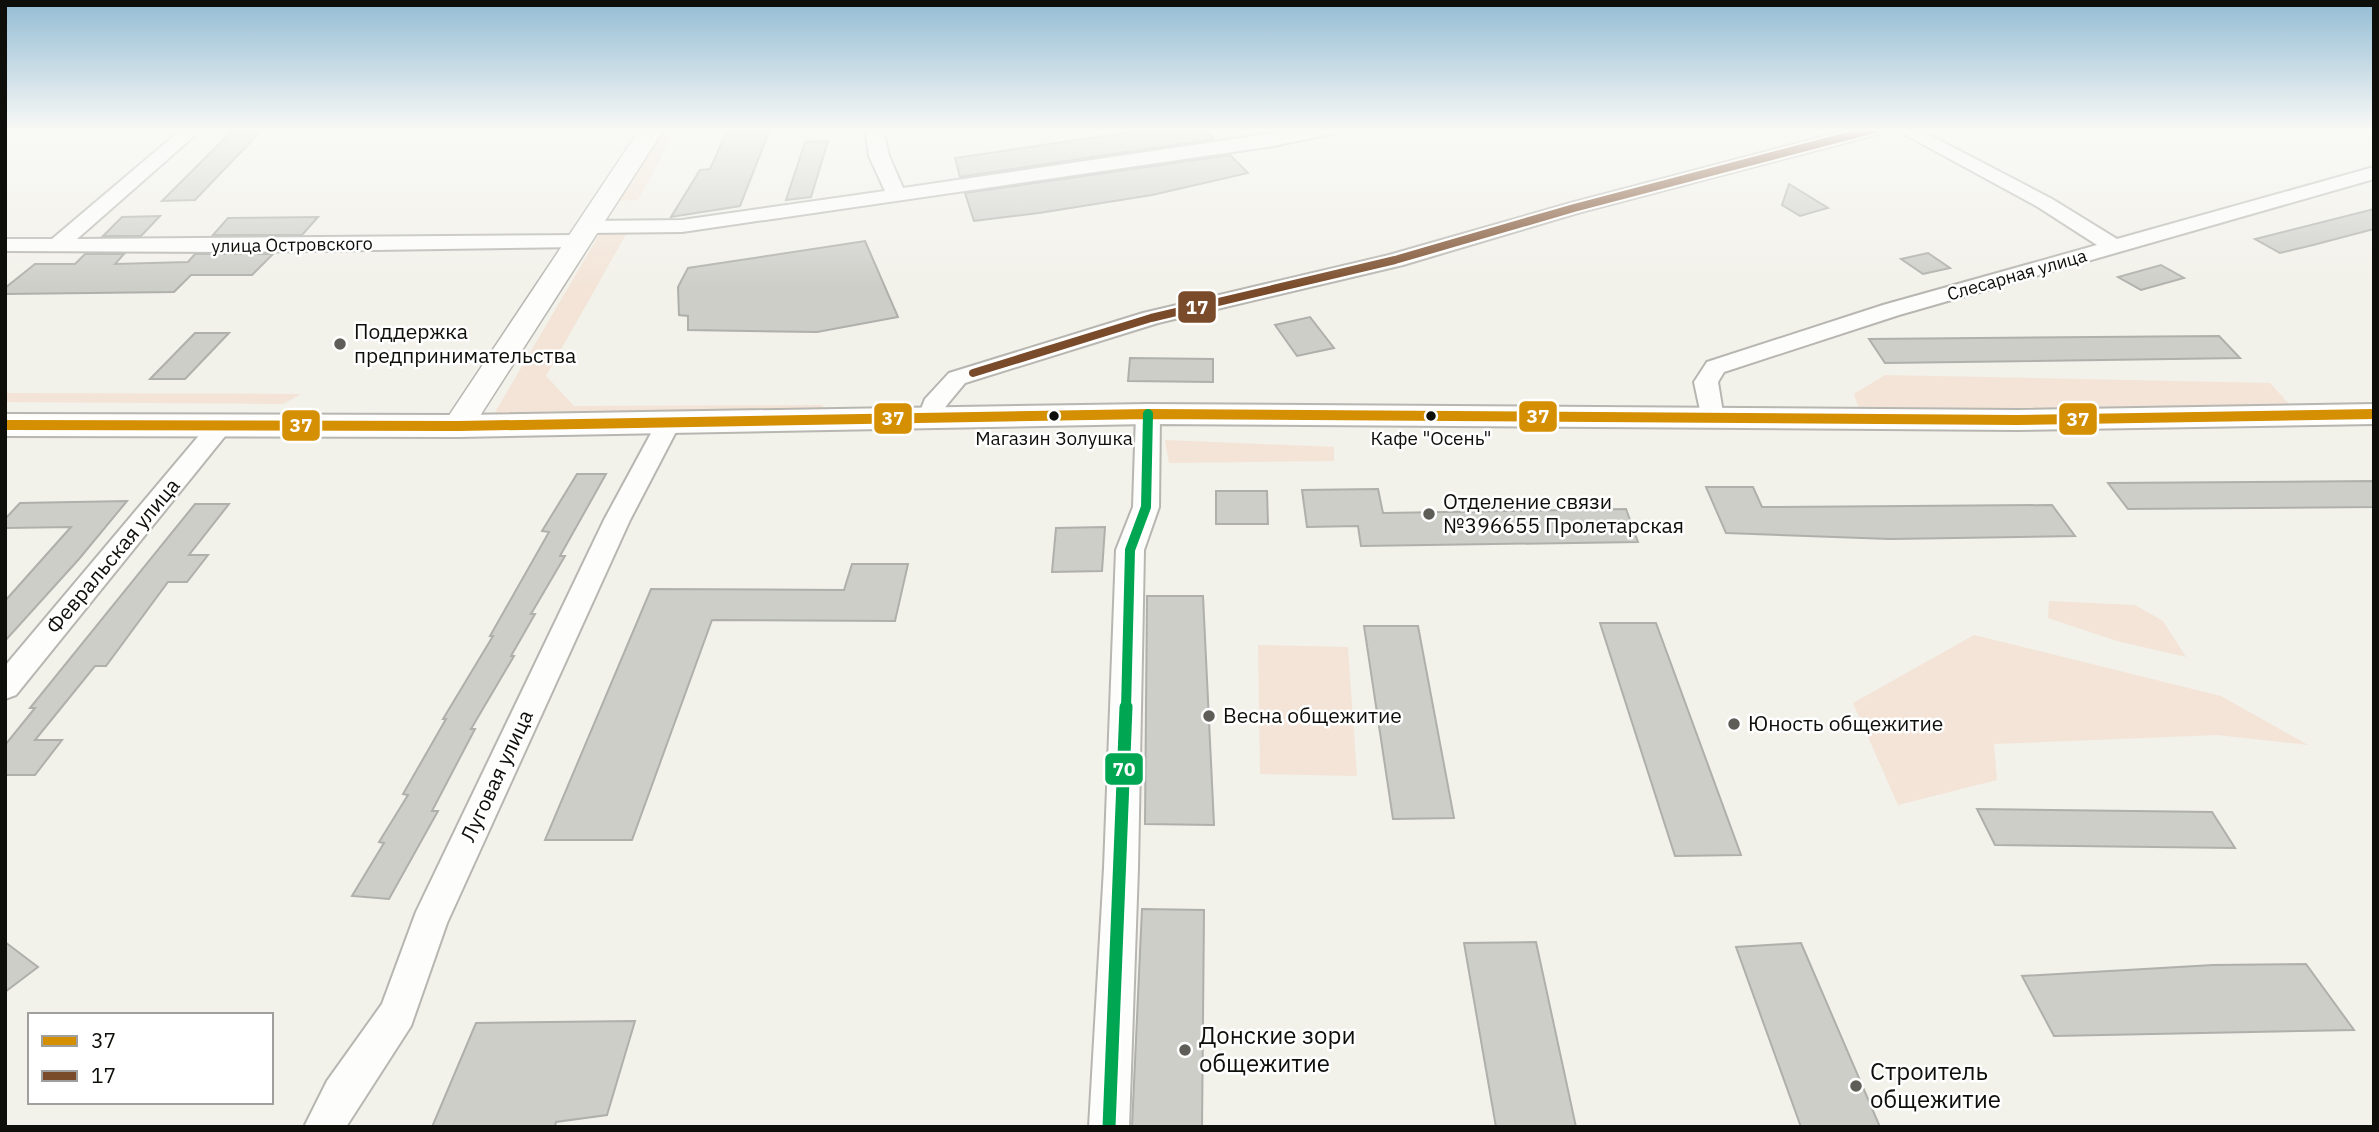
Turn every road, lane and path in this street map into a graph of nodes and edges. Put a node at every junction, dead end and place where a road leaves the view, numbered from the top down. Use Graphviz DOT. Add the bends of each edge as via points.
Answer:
graph roads {
  1 [pos="131,182"];
  2 [pos="618,182"];
  3 [pos="890,182"];
  4 [pos="992,182"];
  5 [pos="1674,182"];
  6 [pos="2005,182"];
  7 [pos="2343,182"];
  8 [pos="897,196"];
  9 [pos="584,234"];
  10 [pos="59,244"];
  11 [pos="5,245"];
  12 [pos="2114,247"];
  13 [pos="1148,414"];
  14 [pos="2374,414"];
  15 [pos="929,419"];
  16 [pos="1712,419"];
  17 [pos="668,424"];
  18 [pos="5,425"];
  19 [pos="221,425"];
  20 [pos="458,426"];
  21 [pos="5,687"];
  22 [pos="324,1127"];
  23 [pos="1109,1127"];
  1 -- 10 [label="street"];
  2 -- 9 [label="street"];
  3 -- 8 [label="street"];
  4 -- 8 [label="street, улица Островского"];
  5 -- 15 [label="street" via="1395,260 1151,318 957,378 934,404"];
  6 -- 12 [label="street"];
  7 -- 12 [label="street, Слесарная улица"];
  8 -- 9 [label="street, улица Островского" via="682,226"];
  9 -- 10 [label="street, улица Островского" via="234,246"];
  9 -- 20 [label="street"];
  10 -- 11 [label="street, улица Островского"];
  12 -- 16 [label="street, Слесарная улица" via="1715,366 1706,383"];
  13 -- 15 [label="main road"];
  13 -- 16 [label="main road"];
  13 -- 23 [label="street" via="1146,507 1130,550"];
  14 -- 16 [label="main road"];
  15 -- 17 [label="main road"];
  17 -- 20 [label="main road"];
  17 -- 22 [label="street, Луговая улица" via="617,520 429,923 398,1013"];
  18 -- 19 [label="main road"];
  19 -- 20 [label="main road"];
  19 -- 21 [label="street, Февральская улица"];
}
